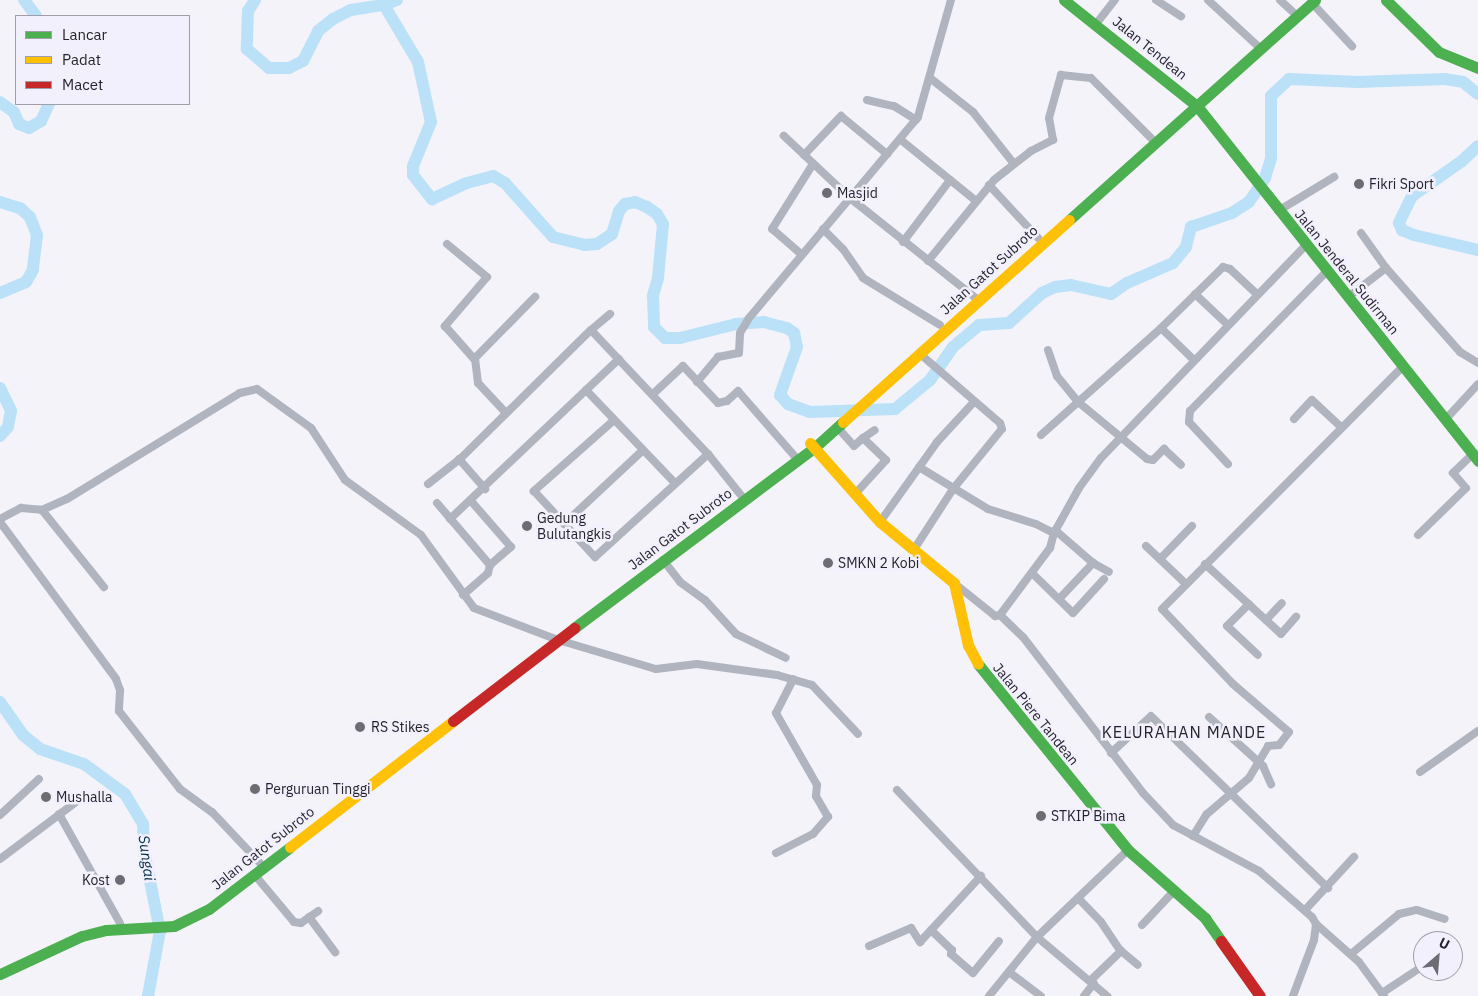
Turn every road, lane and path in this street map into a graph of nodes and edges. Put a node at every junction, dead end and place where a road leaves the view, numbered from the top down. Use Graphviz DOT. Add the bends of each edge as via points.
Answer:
graph roads {
  1 [pos="951,0"];
  2 [pos="1064,0"];
  3 [pos="1115,0"];
  4 [pos="1156,0"];
  5 [pos="1208,0"];
  6 [pos="1280,0"];
  7 [pos="1386,0"];
  8 [pos="1310,1"];
  9 [pos="1295,13"];
  10 [pos="1181,16"];
  11 [pos="1096,24"];
  12 [pos="1258,46"];
  13 [pos="1352,46"];
  14 [pos="1478,68"];
  15 [pos="930,78"];
  16 [pos="867,100"];
  17 [pos="1195,104"];
  18 [pos="916,120"];
  19 [pos="784,136"];
  20 [pos="1152,138"];
  21 [pos="901,140"];
  22 [pos="887,154"];
  23 [pos="804,155"];
  24 [pos="813,164"];
  25 [pos="1014,164"];
  26 [pos="1334,177"];
  27 [pos="950,180"];
  28 [pos="989,185"];
  29 [pos="850,198"];
  30 [pos="976,201"];
  31 [pos="1278,211"];
  32 [pos="1070,214"];
  33 [pos="823,228"];
  34 [pos="1361,233"];
  35 [pos="1038,238"];
  36 [pos="903,242"];
  37 [pos="447,244"];
  38 [pos="1306,245"];
  39 [pos="801,254"];
  40 [pos="928,262"];
  41 [pos="1386,268"];
  42 [pos="1326,272"];
  43 [pos="1195,294"];
  44 [pos="1258,294"];
  45 [pos="536,297"];
  46 [pos="975,297"];
  47 [pos="1348,297"];
  48 [pos="610,314"];
  49 [pos="940,325"];
  50 [pos="1228,325"];
  51 [pos="1161,328"];
  52 [pos="591,330"];
  53 [pos="1048,350"];
  54 [pos="922,356"];
  55 [pos="619,359"];
  56 [pos="474,360"];
  57 [pos="1194,360"];
  58 [pos="1478,363"];
  59 [pos="1403,366"];
  60 [pos="698,382"];
  61 [pos="1478,384"];
  62 [pos="586,390"];
  63 [pos="653,394"];
  64 [pos="1077,401"];
  65 [pos="973,403"];
  66 [pos="853,411"];
  67 [pos="506,413"];
  68 [pos="1294,419"];
  69 [pos="1445,420"];
  70 [pos="613,421"];
  71 [pos="838,424"];
  72 [pos="1340,426"];
  73 [pos="875,430"];
  74 [pos="1041,435"];
  75 [pos="1120,435"];
  76 [pos="863,438"];
  77 [pos="812,446"];
  78 [pos="643,450"];
  79 [pos="708,454"];
  80 [pos="796,458"];
  81 [pos="1475,458"];
  82 [pos="459,459"];
  83 [pos="1228,464"];
  84 [pos="1181,465"];
  85 [pos="919,467"];
  86 [pos="674,483"];
  87 [pos="428,484"];
  88 [pos="953,489"];
  89 [pos="485,490"];
  90 [pos="854,494"];
  91 [pos="743,498"];
  92 [pos="471,501"];
  93 [pos="437,503"];
  94 [pos="42,510"];
  95 [pos="450,519"];
  96 [pos="0,521"];
  97 [pos="880,522"];
  98 [pos="564,524"];
  99 [pos="1192,526"];
  100 [pos="1054,532"];
  101 [pos="1418,535"];
  102 [pos="1146,546"];
  103 [pos="913,551"];
  104 [pos="1160,559"];
  105 [pos="663,560"];
  106 [pos="1093,563"];
  107 [pos="1205,564"];
  108 [pos="490,565"];
  109 [pos="1109,572"];
  110 [pos="1032,573"];
  111 [pos="1104,579"];
  112 [pos="954,582"];
  113 [pos="1186,584"];
  114 [pos="104,587"];
  115 [pos="463,595"];
  116 [pos="1059,599"];
  117 [pos="1282,603"];
  118 [pos="1248,604"];
  119 [pos="1000,615"];
  120 [pos="1296,617"];
  121 [pos="1266,620"];
  122 [pos="555,639"];
  123 [pos="1258,655"];
  124 [pos="786,658"];
  125 [pos="793,679"];
  126 [pos="1209,717"];
  127 [pos="1478,731"];
  128 [pos="858,734"];
  129 [pos="1111,753"];
  130 [pos="1259,763"];
  131 [pos="1420,772"];
  132 [pos="39,779"];
  133 [pos="1271,784"];
  134 [pos="897,790"];
  135 [pos="84,796"];
  136 [pos="1230,796"];
  137 [pos="59,814"];
  138 [pos="0,815"];
  139 [pos="1193,836"];
  140 [pos="1128,850"];
  141 [pos="776,852"];
  142 [pos="1354,857"];
  143 [pos="0,859"];
  144 [pos="257,869"];
  145 [pos="981,876"];
  146 [pos="1328,888"];
  147 [pos="1175,890"];
  148 [pos="1078,898"];
  149 [pos="1306,909"];
  150 [pos="318,911"];
  151 [pos="309,918"];
  152 [pos="1445,918"];
  153 [pos="120,923"];
  154 [pos="1316,924"];
  155 [pos="142,925"];
  156 [pos="1142,925"];
  157 [pos="931,930"];
  158 [pos="1037,937"];
  159 [pos="999,941"];
  160 [pos="869,946"];
  161 [pos="1121,951"];
  162 [pos="335,952"];
  163 [pos="1351,954"];
  164 [pos="32,955"];
  165 [pos="1138,965"];
  166 [pos="0,969"];
  167 [pos="1009,972"];
  168 [pos="1413,973"];
  169 [pos="0,974"];
  170 [pos="1093,982"];
  171 [pos="1383,994"];
  172 [pos="989,996"];
  173 [pos="1041,996"];
  174 [pos="1084,996"];
  175 [pos="1107,996"];
  176 [pos="1260,996"];
  177 [pos="1293,996"];
  1 -- 15 [label="street"];
  2 -- 11 [label="street, Jalan Tendean"];
  3 -- 11 [label="street"];
  4 -- 10 [label="street"];
  5 -- 12 [label="street"];
  6 -- 9 [label="street"];
  7 -- 14 [label="street" via="1439,52"];
  8 -- 9 [label="street, Jalan Gatot Subroto"];
  8 -- 13 [label="street"];
  9 -- 12 [label="street, Jalan Gatot Subroto"];
  11 -- 17 [label="street, Jalan Tendean"];
  12 -- 17 [label="street, Jalan Gatot Subroto"];
  15 -- 18 [label="street"];
  15 -- 25 [label="street" via="973,112"];
  16 -- 18 [label="street" via="888,103"];
  17 -- 20 [label="street, Jalan Gatot Subroto"];
  17 -- 31 [label="street, Jalan Jenderal Sudirman"];
  17 -- 32 [label="street, Jalan Gatot Subroto"];
  18 -- 21 [label="street"];
  19 -- 23 [label="street"];
  20 -- 25 [label="street" via="1091,78 1063,75 1057,80 1049,118 1053,140"];
  20 -- 32 [label="street, Jalan Gatot Subroto"];
  21 -- 22 [label="street"];
  21 -- 27 [label="street"];
  22 -- 23 [label="street" via="840,116"];
  22 -- 29 [label="street"];
  23 -- 24 [label="street"];
  24 -- 29 [label="street"];
  24 -- 39 [label="street" via="772,229"];
  25 -- 28 [label="street"];
  26 -- 31 [label="street"];
  27 -- 30 [label="street"];
  27 -- 36 [label="street"];
  28 -- 30 [label="street"];
  28 -- 35 [label="street"];
  29 -- 33 [label="street"];
  29 -- 36 [label="street"];
  30 -- 40 [label="street"];
  31 -- 38 [label="street, Jalan Jenderal Sudirman"];
  32 -- 35 [label="street, Jalan Gatot Subroto"];
  32 -- 46 [label="street, Jalan Gatot Subroto"];
  33 -- 39 [label="street"];
  33 -- 49 [label="street" via="864,278"];
  34 -- 41 [label="street"];
  35 -- 46 [label="street, Jalan Gatot Subroto"];
  36 -- 40 [label="street"];
  37 -- 56 [label="street" via="487,277 445,326"];
  38 -- 42 [label="street, Jalan Jenderal Sudirman"];
  38 -- 44 [label="street"];
  39 -- 60 [label="street" via="749,318 740,333 739,353 718,358"];
  40 -- 46 [label="street"];
  41 -- 47 [label="street"];
  41 -- 58 [label="street" via="1460,352"];
  42 -- 47 [label="street, Jalan Jenderal Sudirman"];
  42 -- 83 [label="street" via="1190,411 1189,422"];
  43 -- 44 [label="street" via="1225,267"];
  43 -- 50 [label="street"];
  43 -- 51 [label="street"];
  44 -- 50 [label="street"];
  45 -- 56 [label="street"];
  46 -- 49 [label="street, Jalan Gatot Subroto"];
  46 -- 54 [label="street, Jalan Gatot Subroto"];
  47 -- 59 [label="street, Jalan Jenderal Sudirman"];
  48 -- 52 [label="street"];
  49 -- 66 [label="street, Jalan Gatot Subroto"];
  50 -- 57 [label="street"];
  51 -- 57 [label="street"];
  51 -- 64 [label="street"];
  52 -- 55 [label="street"];
  52 -- 67 [label="street"];
  53 -- 64 [label="street" via="1057,376"];
  54 -- 65 [label="street"];
  54 -- 66 [label="street, Jalan Gatot Subroto"];
  55 -- 62 [label="street"];
  55 -- 63 [label="street"];
  56 -- 67 [label="street" via="478,383"];
  57 -- 75 [label="street"];
  59 -- 69 [label="street, Jalan Jenderal Sudirman"];
  59 -- 72 [label="street"];
  60 -- 63 [label="street" via="683,366"];
  60 -- 80 [label="street" via="718,403 727,401 736,391 742,393"];
  61 -- 69 [label="street"];
  62 -- 70 [label="street"];
  62 -- 89 [label="street"];
  63 -- 79 [label="street"];
  64 -- 74 [label="street"];
  64 -- 75 [label="street"];
  65 -- 85 [label="street" via="948,427"];
  65 -- 88 [label="street" via="1000,423 1002,430"];
  66 -- 71 [label="street, Jalan Gatot Subroto"];
  67 -- 82 [label="street"];
  68 -- 72 [label="street" via="1312,400"];
  69 -- 81 [label="street, Jalan Jenderal Sudirman"];
  70 -- 78 [label="street"];
  70 -- 98 [label="street" via="534,491"];
  71 -- 76 [label="street" via="854,446"];
  71 -- 77 [label="street, Jalan Gatot Subroto"];
  72 -- 107 [label="street"];
  73 -- 76 [label="street"];
  75 -- 84 [label="street" via="1150,461 1164,449"];
  75 -- 100 [label="street" via="1079,488"];
  76 -- 90 [label="street" via="886,460"];
  77 -- 80 [label="street, Jalan Gatot Subroto"];
  77 -- 90 [label="street"];
  78 -- 86 [label="street"];
  78 -- 98 [label="street"];
  79 -- 86 [label="street"];
  79 -- 91 [label="street"];
  80 -- 91 [label="street, Jalan Gatot Subroto"];
  81 -- 101 [label="street" via="1453,473 1466,488"];
  82 -- 87 [label="street"];
  82 -- 89 [label="street"];
  85 -- 88 [label="street"];
  85 -- 97 [label="street"];
  86 -- 98 [label="street" via="595,557"];
  88 -- 100 [label="street" via="988,509"];
  88 -- 103 [label="street"];
  89 -- 92 [label="street"];
  90 -- 97 [label="street"];
  91 -- 105 [label="street, Jalan Gatot Subroto"];
  91 -- 122 [label="street, Jalan Gatot Subroto"];
  92 -- 95 [label="street"];
  92 -- 108 [label="street" via="511,547"];
  93 -- 95 [label="street"];
  94 -- 96 [label="street" via="21,508"];
  94 -- 114 [label="street"];
  94 -- 115 [label="street" via="169,439 240,393 257,389 311,428 345,480 421,535"];
  95 -- 108 [label="street"];
  96 -- 144 [label="street" via="116,679 120,690 120,711 180,788 212,812"];
  97 -- 103 [label="street"];
  99 -- 104 [label="street"];
  100 -- 106 [label="street"];
  100 -- 110 [label="street" via="1050,548"];
  102 -- 104 [label="street"];
  103 -- 112 [label="street"];
  104 -- 113 [label="street"];
  105 -- 122 [label="street, Jalan Gatot Subroto"];
  105 -- 124 [label="street" via="680,582 705,600 736,634"];
  106 -- 109 [label="street"];
  106 -- 116 [label="street"];
  107 -- 113 [label="street"];
  107 -- 118 [label="street"];
  108 -- 115 [label="street" via="488,573"];
  110 -- 116 [label="street"];
  110 -- 119 [label="street"];
  111 -- 116 [label="street" via="1073,612"];
  112 -- 119 [label="street" via="995,616"];
  112 -- 140 [label="street, Jalan Piere Tandean" via="968,645 975,661"];
  113 -- 130 [label="street" via="1162,608 1233,684 1289,732 1279,745 1268,746"];
  115 -- 122 [label="street" via="474,608 486,614"];
  117 -- 121 [label="street"];
  118 -- 121 [label="street"];
  118 -- 123 [label="street" via="1227,626"];
  119 -- 129 [label="street" via="1023,637"];
  120 -- 121 [label="street" via="1281,634"];
  122 -- 125 [label="street" via="656,669 697,664"];
  122 -- 144 [label="street, Jalan Gatot Subroto"];
  125 -- 128 [label="street" via="817,688"];
  125 -- 141 [label="street" via="776,713 817,784 816,796 828,816 812,834"];
  126 -- 130 [label="street"];
  127 -- 131 [label="street"];
  129 -- 136 [label="street" via="1151,716"];
  129 -- 139 [label="street" via="1158,809 1178,828"];
  130 -- 133 [label="street"];
  130 -- 136 [label="street" via="1250,778"];
  132 -- 138 [label="street"];
  134 -- 145 [label="street"];
  135 -- 137 [label="street"];
  136 -- 139 [label="street" via="1208,814"];
  136 -- 146 [label="street"];
  137 -- 143 [label="street"];
  137 -- 153 [label="street"];
  139 -- 149 [label="street" via="1216,845 1259,871"];
  140 -- 147 [label="street, Jalan Piere Tandean"];
  140 -- 148 [label="street"];
  142 -- 146 [label="street"];
  144 -- 151 [label="street" via="294,922 300,923"];
  144 -- 155 [label="street, Jalan Gatot Subroto" via="195,912 172,923"];
  145 -- 157 [label="street"];
  145 -- 158 [label="street"];
  146 -- 149 [label="street"];
  147 -- 156 [label="street"];
  147 -- 176 [label="street, Jalan Piere Tandean" via="1205,918"];
  148 -- 158 [label="street"];
  148 -- 161 [label="street" via="1101,922"];
  149 -- 154 [label="street"];
  150 -- 151 [label="street"];
  151 -- 162 [label="street"];
  152 -- 163 [label="street" via="1417,910 1399,914"];
  153 -- 155 [label="street, Jalan Gatot Subroto"];
  153 -- 164 [label="street, Jalan Gatot Subroto" via="73,932"];
  154 -- 163 [label="street"];
  154 -- 177 [label="street" via="1312,947"];
  155 -- 164 [label="street, Jalan Gatot Subroto" via="94,932"];
  157 -- 159 [label="street" via="973,973"];
  157 -- 160 [label="street" via="920,942 911,928"];
  158 -- 167 [label="street"];
  158 -- 170 [label="street"];
  161 -- 165 [label="street"];
  161 -- 170 [label="street"];
  163 -- 171 [label="street"];
  164 -- 166 [label="street, Jalan Gatot Subroto"];
  164 -- 169 [label="street, Jalan Gatot Subroto"];
  167 -- 172 [label="street"];
  167 -- 173 [label="street"];
  168 -- 171 [label="street"];
  170 -- 174 [label="street"];
  170 -- 175 [label="street"];
}
